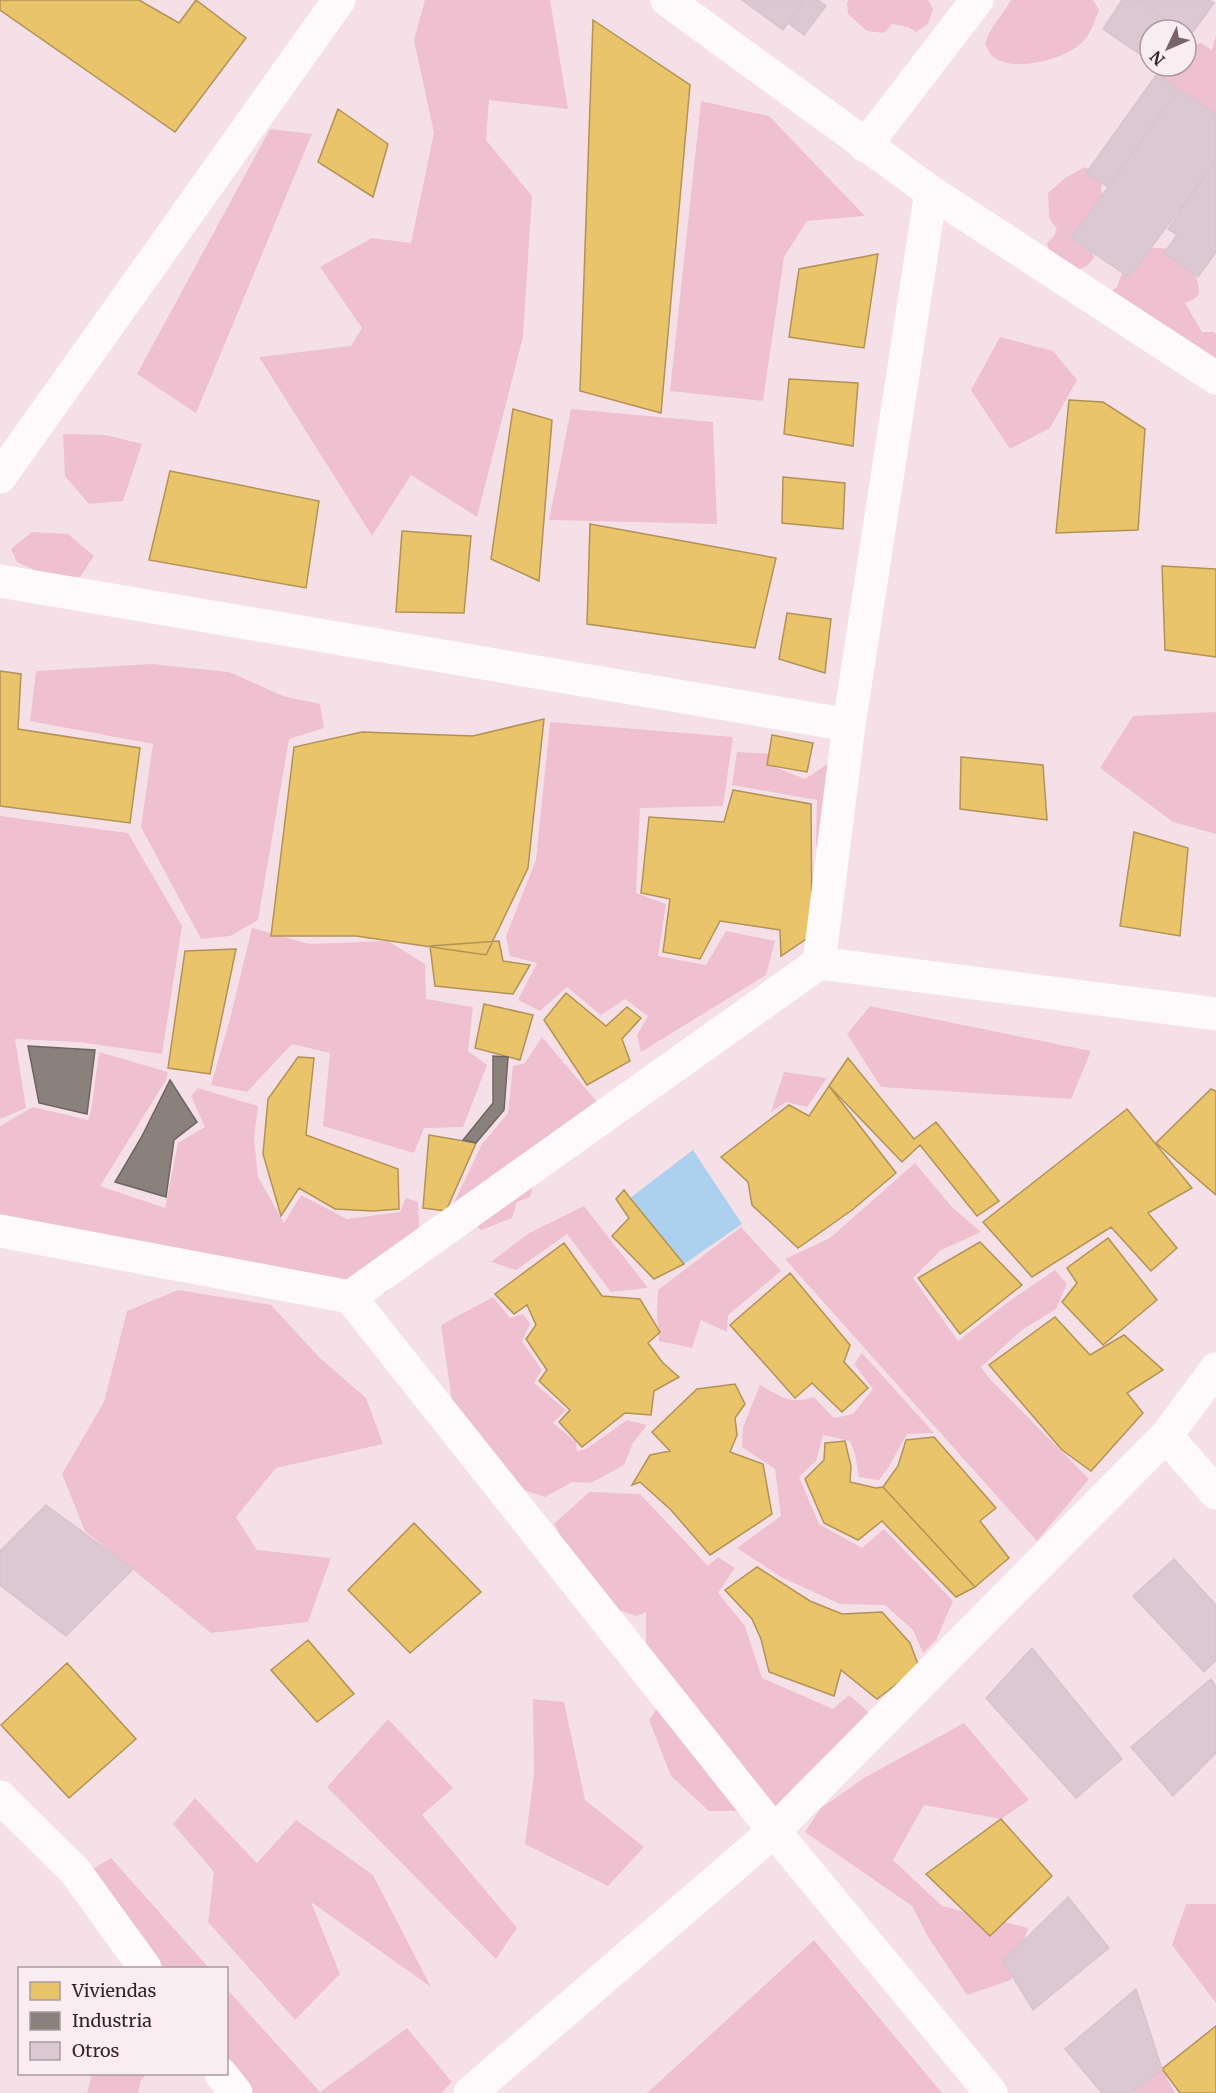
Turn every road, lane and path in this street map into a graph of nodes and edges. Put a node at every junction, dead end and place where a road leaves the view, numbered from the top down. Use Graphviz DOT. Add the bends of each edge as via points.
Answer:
graph roads {
  1 [pos="339,0"];
  2 [pos="667,0"];
  3 [pos="977,0"];
  4 [pos="865,146"];
  5 [pos="931,192"];
  6 [pos="1216,378"];
  7 [pos="0,477"];
  8 [pos="0,581"];
  9 [pos="849,725"];
  10 [pos="819,963"];
  11 [pos="1216,1014"];
  12 [pos="0,1231"];
  13 [pos="350,1297"];
  14 [pos="1216,1369"];
  15 [pos="1166,1436"];
  16 [pos="1216,1492"];
  17 [pos="0,1797"];
  18 [pos="774,1831"];
  19 [pos="144,1967"];
  20 [pos="222,2075"];
  21 [pos="236,2093"];
  22 [pos="470,2093"];
  23 [pos="991,2093"];
  1 -- 7 [label="street"];
  2 -- 4 [label="street"];
  3 -- 4 [label="street"];
  4 -- 5 [label="street"];
  5 -- 6 [label="street"];
  5 -- 9 [label="street"];
  8 -- 9 [label="street"];
  9 -- 10 [label="street"];
  10 -- 11 [label="street"];
  10 -- 13 [label="street"];
  12 -- 13 [label="street"];
  13 -- 18 [label="street"];
  14 -- 15 [label="street"];
  15 -- 16 [label="street"];
  15 -- 18 [label="street"];
  17 -- 19 [label="street" via="75,1871"];
  18 -- 22 [label="street"];
  18 -- 23 [label="street"];
  20 -- 21 [label="street"];
}
